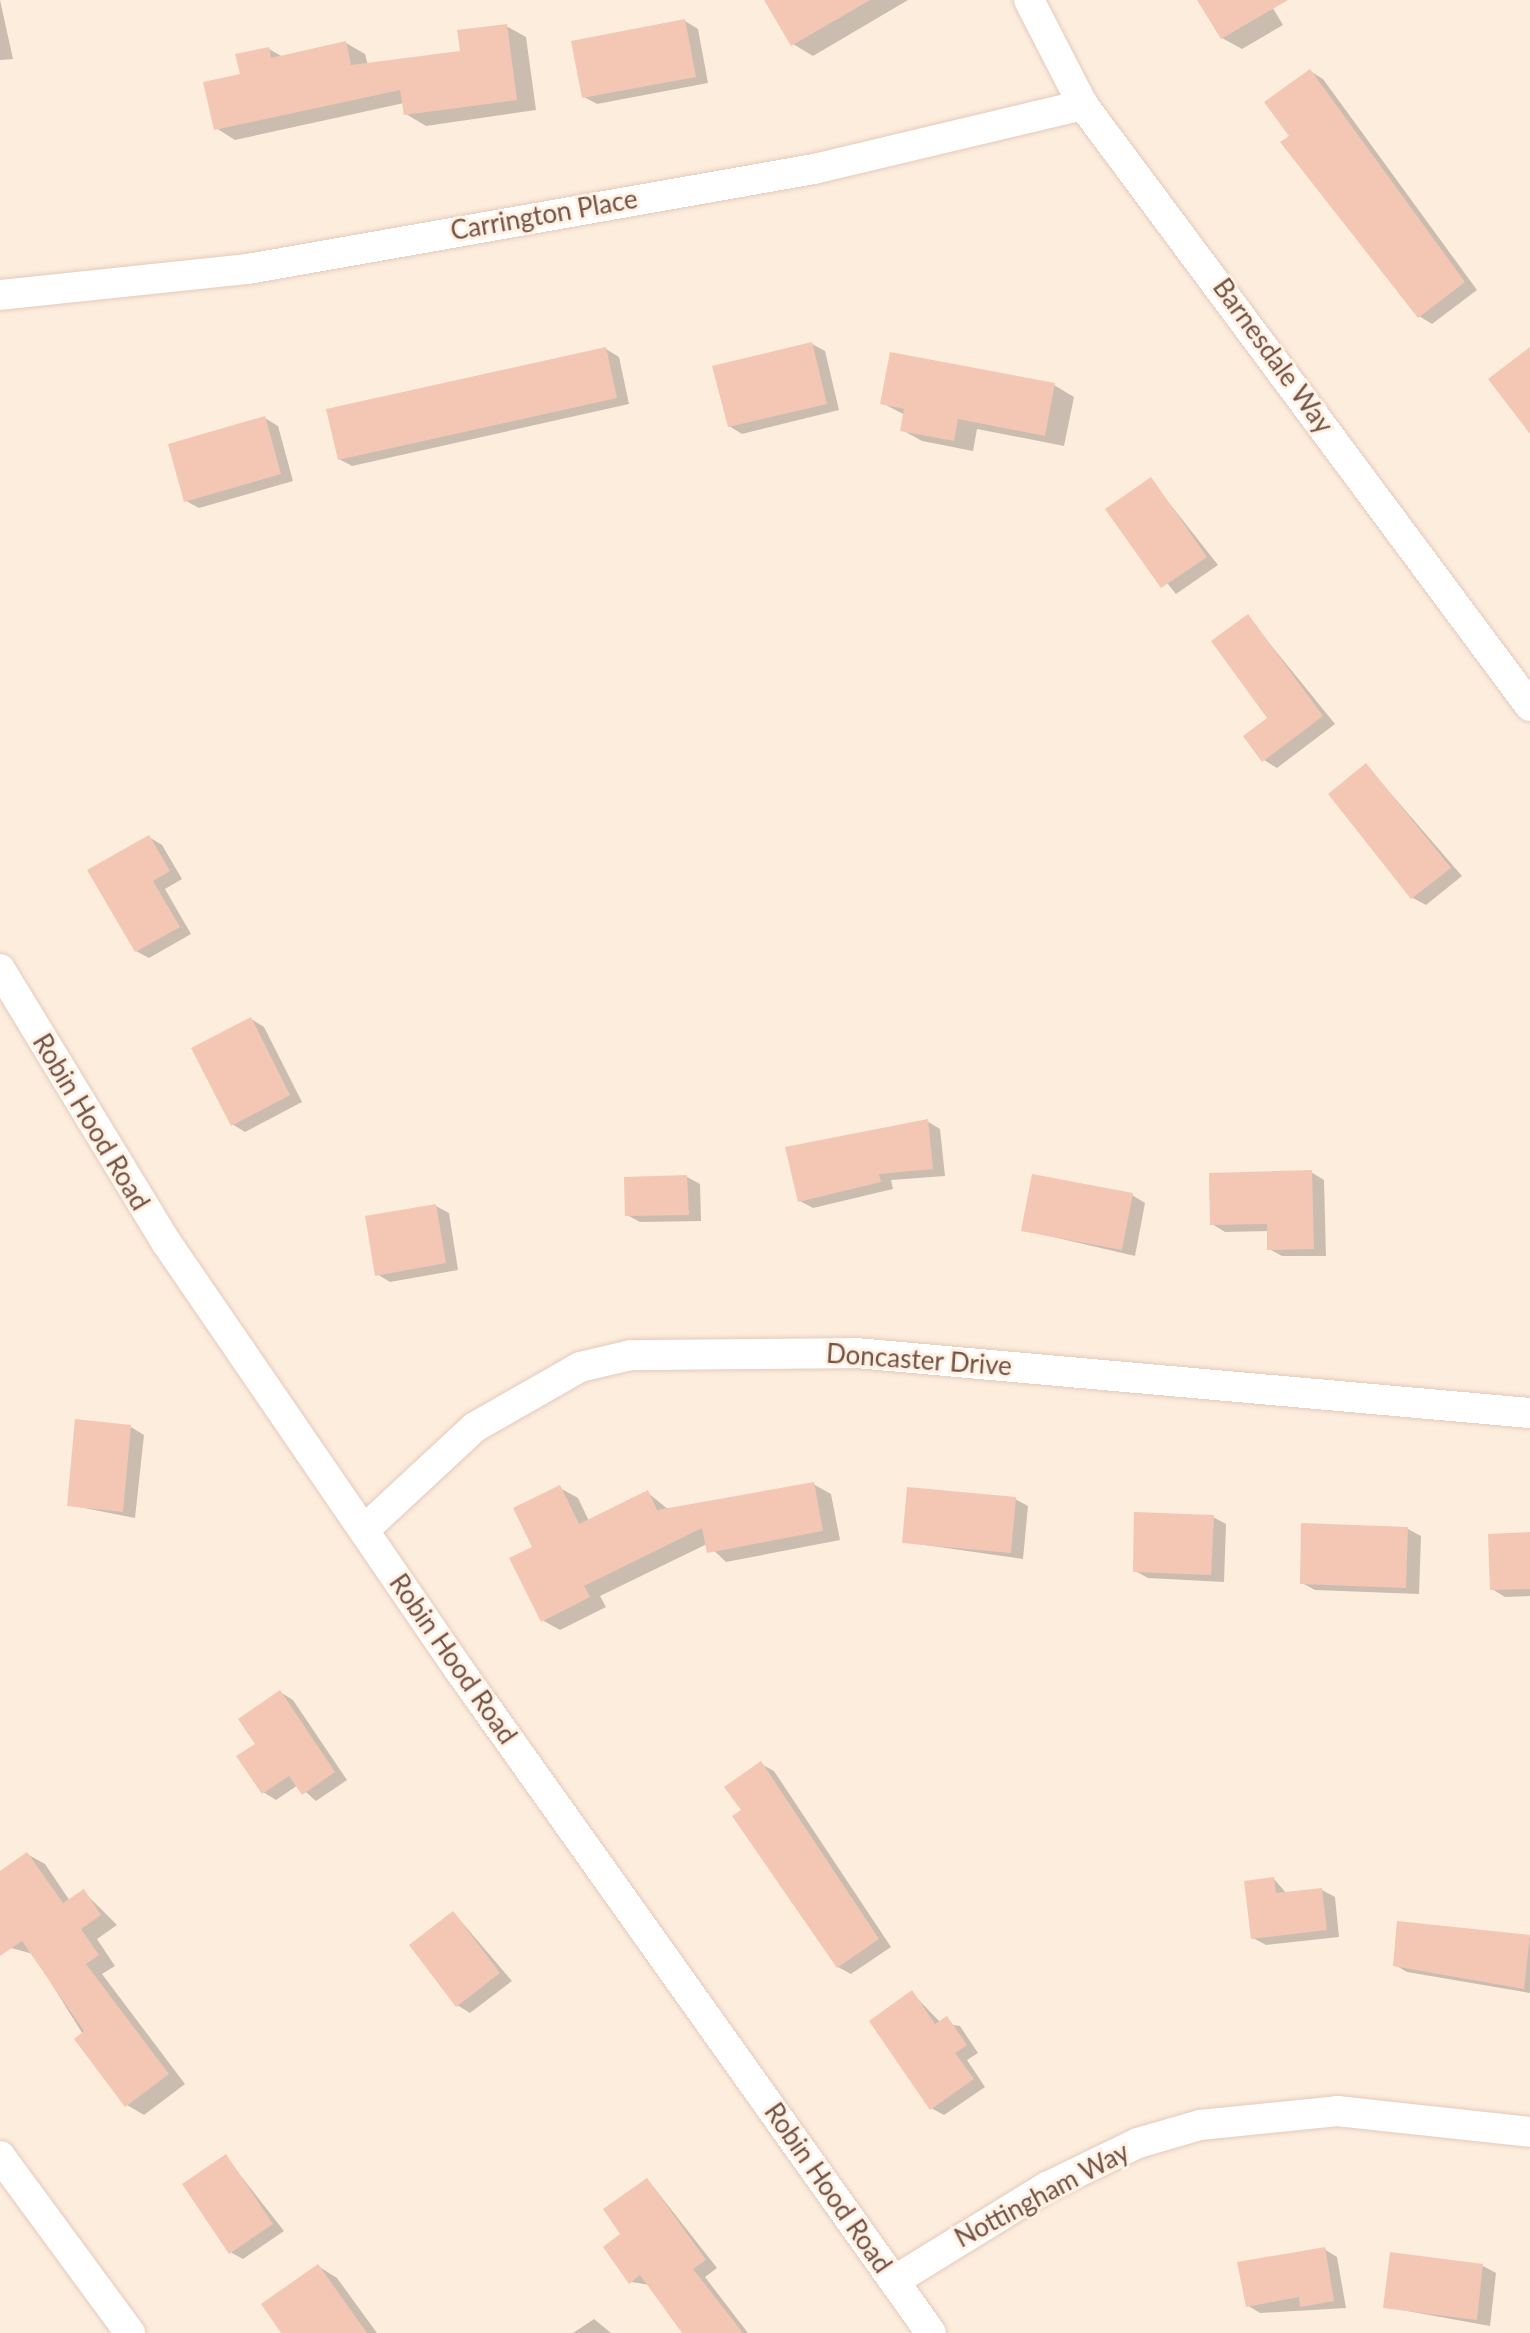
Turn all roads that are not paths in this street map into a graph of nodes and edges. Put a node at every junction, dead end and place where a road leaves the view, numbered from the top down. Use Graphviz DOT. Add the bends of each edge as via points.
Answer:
graph roads {
  1 [pos="1029,0"];
  2 [pos="1083,105"];
  3 [pos="0,295"];
  4 [pos="1530,706"];
  5 [pos="0,969"];
  6 [pos="1530,1413"];
  7 [pos="364,1530"];
  8 [pos="1530,2132"];
  9 [pos="0,2156"];
  10 [pos="894,2281"];
  11 [pos="130,2333"];
  12 [pos="931,2333"];
  1 -- 2 [label="street, Barnesdale Way"];
  2 -- 3 [label="street, Carrington Place" via="814,169 248,269"];
  2 -- 4 [label="street, Barnesdale Way"];
  5 -- 7 [label="street, Robin Hood Road" via="166,1242"];
  6 -- 7 [label="street, Doncaster Drive" via="856,1353 631,1355 580,1367 475,1427"];
  7 -- 10 [label="street, Robin Hood Road"];
  8 -- 10 [label="street, Nottingham Way" via="1337,2111 1200,2125 1138,2143 1047,2187"];
  9 -- 11 [label="street"];
  10 -- 12 [label="street, Robin Hood Road"];
}
